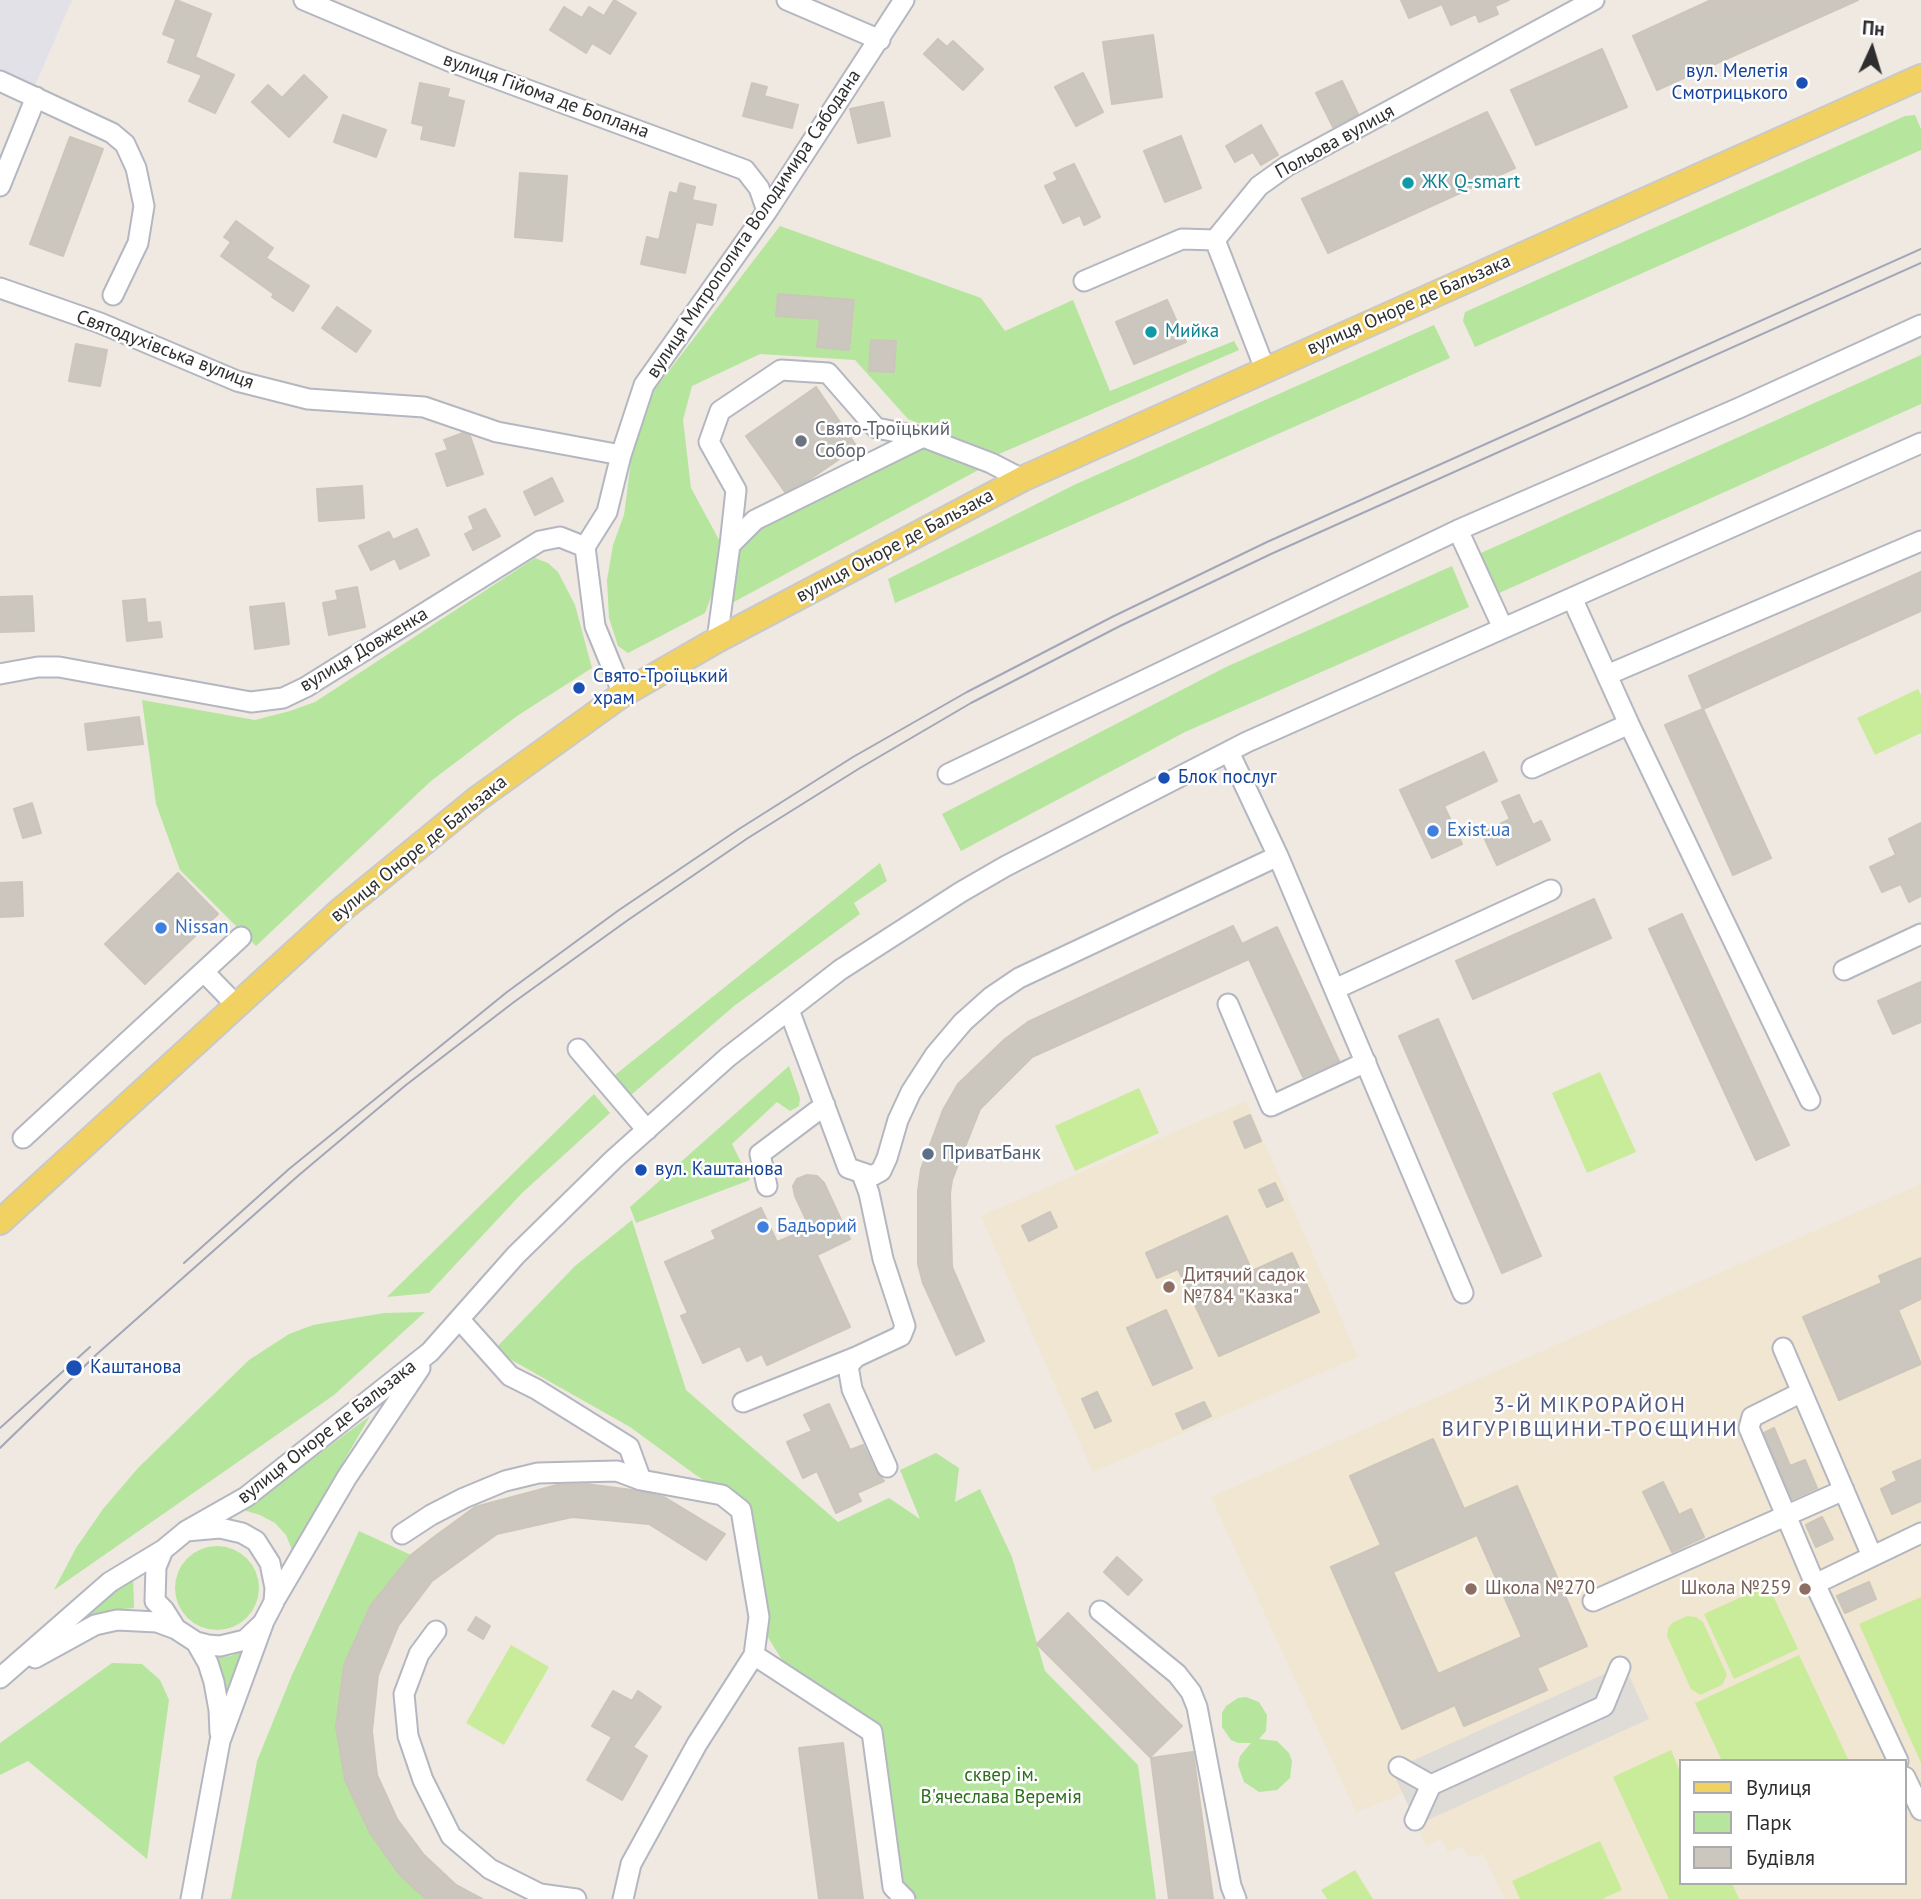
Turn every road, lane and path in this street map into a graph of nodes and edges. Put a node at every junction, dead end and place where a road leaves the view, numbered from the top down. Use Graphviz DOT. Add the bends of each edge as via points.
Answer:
graph roads {
  1 [pos="304,0"];
  2 [pos="787,0"];
  3 [pos="904,0"];
  4 [pos="1594,0"];
  5 [pos="880,40"];
  6 [pos="1921,77"];
  7 [pos="0,81"];
  8 [pos="36,97"];
  9 [pos="0,186"];
  10 [pos="767,211"];
  11 [pos="1215,240"];
  12 [pos="1084,281"];
  13 [pos="0,288"];
  14 [pos="113,295"];
  15 [pos="1921,325"];
  16 [pos="1265,369"];
  17 [pos="923,438"];
  18 [pos="1921,443"];
  19 [pos="621,454"];
  20 [pos="1022,479"];
  21 [pos="1458,530"];
  22 [pos="1921,541"];
  23 [pos="730,545"];
  24 [pos="585,547"];
  25 [pos="1572,598"];
  26 [pos="1503,628"];
  27 [pos="717,640"];
  28 [pos="0,674"];
  29 [pos="1607,675"];
  30 [pos="623,694"];
  31 [pos="1629,724"];
  32 [pos="1229,752"];
  33 [pos="1532,768"];
  34 [pos="948,774"];
  35 [pos="1278,856"];
  36 [pos="1551,890"];
  37 [pos="1921,933"];
  38 [pos="242,937"];
  39 [pos="1843,970"];
  40 [pos="204,972"];
  41 [pos="1335,989"];
  42 [pos="1228,1004"];
  43 [pos="237,1006"];
  44 [pos="789,1010"];
  45 [pos="578,1049"];
  46 [pos="1366,1062"];
  47 [pos="1810,1100"];
  48 [pos="825,1105"];
  49 [pos="647,1130"];
  50 [pos="23,1138"];
  51 [pos="862,1174"];
  52 [pos="767,1186"];
  53 [pos="0,1222"];
  54 [pos="1463,1293"];
  55 [pos="460,1320"];
  56 [pos="1783,1348"];
  57 [pos="430,1352"];
  58 [pos="856,1357"];
  59 [pos="1802,1392"];
  60 [pos="743,1402"];
  61 [pos="887,1467"];
  62 [pos="641,1480"];
  63 [pos="1844,1490"];
  64 [pos="1787,1515"];
  65 [pos="186,1531"];
  66 [pos="1921,1533"];
  67 [pos="402,1534"];
  68 [pos="163,1550"];
  69 [pos="1872,1556"];
  70 [pos="1815,1584"];
  71 [pos="1593,1601"];
  72 [pos="274,1602"];
  73 [pos="1100,1611"];
  74 [pos="264,1623"];
  75 [pos="176,1629"];
  76 [pos="436,1631"];
  77 [pos="196,1642"];
  78 [pos="754,1655"];
  79 [pos="1620,1667"];
  80 [pos="0,1677"];
  81 [pos="220,1741"];
  82 [pos="1897,1759"];
  83 [pos="1399,1767"];
  84 [pos="1907,1781"];
  85 [pos="1430,1785"];
  86 [pos="1921,1810"];
  87 [pos="1415,1820"];
  88 [pos="191,1899"];
  89 [pos="576,1899"];
  90 [pos="623,1899"];
  91 [pos="905,1899"];
  92 [pos="1236,1899"];
  1 -- 10 [label="street, вулиця Гійома де Боплана" via="449,61 745,170 759,188"];
  2 -- 5 [label="street"];
  3 -- 5 [label="street, вулиця Митрополита Володимира Сабодана"];
  4 -- 11 [label="street, Польова вулиця" via="1287,166 1259,186"];
  5 -- 10 [label="street, вулиця Митрополита Володимира Сабодана"];
  6 -- 16 [label="main road, вулиця Оноре де Бальзака"];
  7 -- 8 [label="street"];
  8 -- 9 [label="street"];
  8 -- 14 [label="street" via="112,133 125,144 136,168 144,206 138,243"];
  10 -- 19 [label="street, вулиця Митрополита Володимира Сабодана" via="644,385"];
  11 -- 12 [label="street" via="1182,239"];
  11 -- 16 [label="street"];
  13 -- 19 [label="street, Святодухівська вулиця" via="100,323 237,381 308,399 424,407 497,432"];
  15 -- 21 [label="street"];
  16 -- 20 [label="main road, вулиця Оноре де Бальзака"];
  17 -- 20 [label="street"];
  17 -- 23 [label="street" via="755,520"];
  17 -- 23 [label="street" via="876,428 828,373 781,370 720,411 709,442 736,490"];
  18 -- 25 [label="street, вулиця Оноре де Бальзака"];
  19 -- 24 [label="street, вулиця Митрополита Володимира Сабодана" via="607,512"];
  20 -- 27 [label="main road, вулиця Оноре де Бальзака"];
  21 -- 26 [label="street"];
  21 -- 34 [label="street"];
  22 -- 29 [label="street"];
  23 -- 27 [label="street"];
  24 -- 28 [label="street, вулиця Довженка" via="560,537 540,541 283,698 251,702 59,667"];
  24 -- 30 [label="street" via="595,626"];
  25 -- 26 [label="street, вулиця Оноре де Бальзака"];
  25 -- 29 [label="street"];
  26 -- 32 [label="street, вулиця Оноре де Бальзака"];
  27 -- 30 [label="main road, вулиця Оноре де Бальзака"];
  29 -- 31 [label="street"];
  30 -- 43 [label="main road, вулиця Оноре де Бальзака" via="477,799 341,910"];
  31 -- 33 [label="street"];
  31 -- 47 [label="street"];
  32 -- 35 [label="street"];
  32 -- 44 [label="street, вулиця Оноре де Бальзака" via="973,886 840,970"];
  35 -- 41 [label="street"];
  35 -- 51 [label="street" via="1019,978 991,997 934,1055 898,1120 881,1171 872,1176"];
  36 -- 41 [label="street"];
  37 -- 39 [label="street"];
  38 -- 40 [label="street"];
  40 -- 43 [label="street"];
  40 -- 50 [label="street"];
  41 -- 46 [label="street"];
  42 -- 46 [label="street" via="1271,1106"];
  43 -- 53 [label="main road, вулиця Оноре де Бальзака"];
  44 -- 48 [label="street"];
  44 -- 49 [label="street, вулиця Оноре де Бальзака"];
  45 -- 49 [label="street"];
  46 -- 54 [label="street"];
  48 -- 51 [label="street" via="848,1168"];
  48 -- 52 [label="street" via="760,1154"];
  49 -- 55 [label="street, вулиця Оноре де Бальзака" via="516,1255"];
  51 -- 58 [label="street" via="883,1259 912,1322 901,1336"];
  55 -- 57 [label="street, вулиця Оноре де Бальзака"];
  55 -- 62 [label="street" via="510,1376 629,1447"];
  56 -- 59 [label="street"];
  57 -- 65 [label="street, вулиця Оноре де Бальзака" via="247,1497"];
  57 -- 72 [label="street, вулиця Оноре де Бальзака" via="347,1477"];
  58 -- 60 [label="street"];
  58 -- 61 [label="street" via="848,1366 852,1389"];
  59 -- 63 [label="street"];
  59 -- 64 [label="street" via="1752,1417 1748,1424"];
  62 -- 67 [label="street" via="617,1471 538,1473 464,1498"];
  62 -- 78 [label="street" via="722,1495 741,1510 759,1617"];
  63 -- 64 [label="street"];
  63 -- 69 [label="street"];
  64 -- 70 [label="street"];
  64 -- 71 [label="street"];
  65 -- 68 [label="street"];
  65 -- 72 [label="street" via="220,1528 256,1541 270,1563"];
  66 -- 69 [label="street"];
  68 -- 75 [label="street" via="156,1567 155,1601"];
  68 -- 80 [label="street" via="110,1582"];
  69 -- 70 [label="street"];
  70 -- 82 [label="street"];
  72 -- 74 [label="street"];
  73 -- 92 [label="street" via="1177,1674 1191,1692 1198,1707"];
  74 -- 77 [label="street" via="233,1644"];
  74 -- 81 [label="street"];
  75 -- 77 [label="street"];
  75 -- 80 [label="street" via="131,1620 95,1625"];
  76 -- 89 [label="street" via="419,1654 404,1694 408,1736 423,1780 452,1836 490,1869 540,1894"];
  77 -- 81 [label="street" via="214,1682"];
  78 -- 90 [label="street" via="697,1744 631,1864"];
  78 -- 91 [label="street" via="872,1732 893,1887"];
  79 -- 85 [label="street" via="1604,1706"];
  81 -- 88 [label="street"];
  83 -- 85 [label="street"];
  84 -- 86 [label="street"];
  85 -- 87 [label="street"];
}
